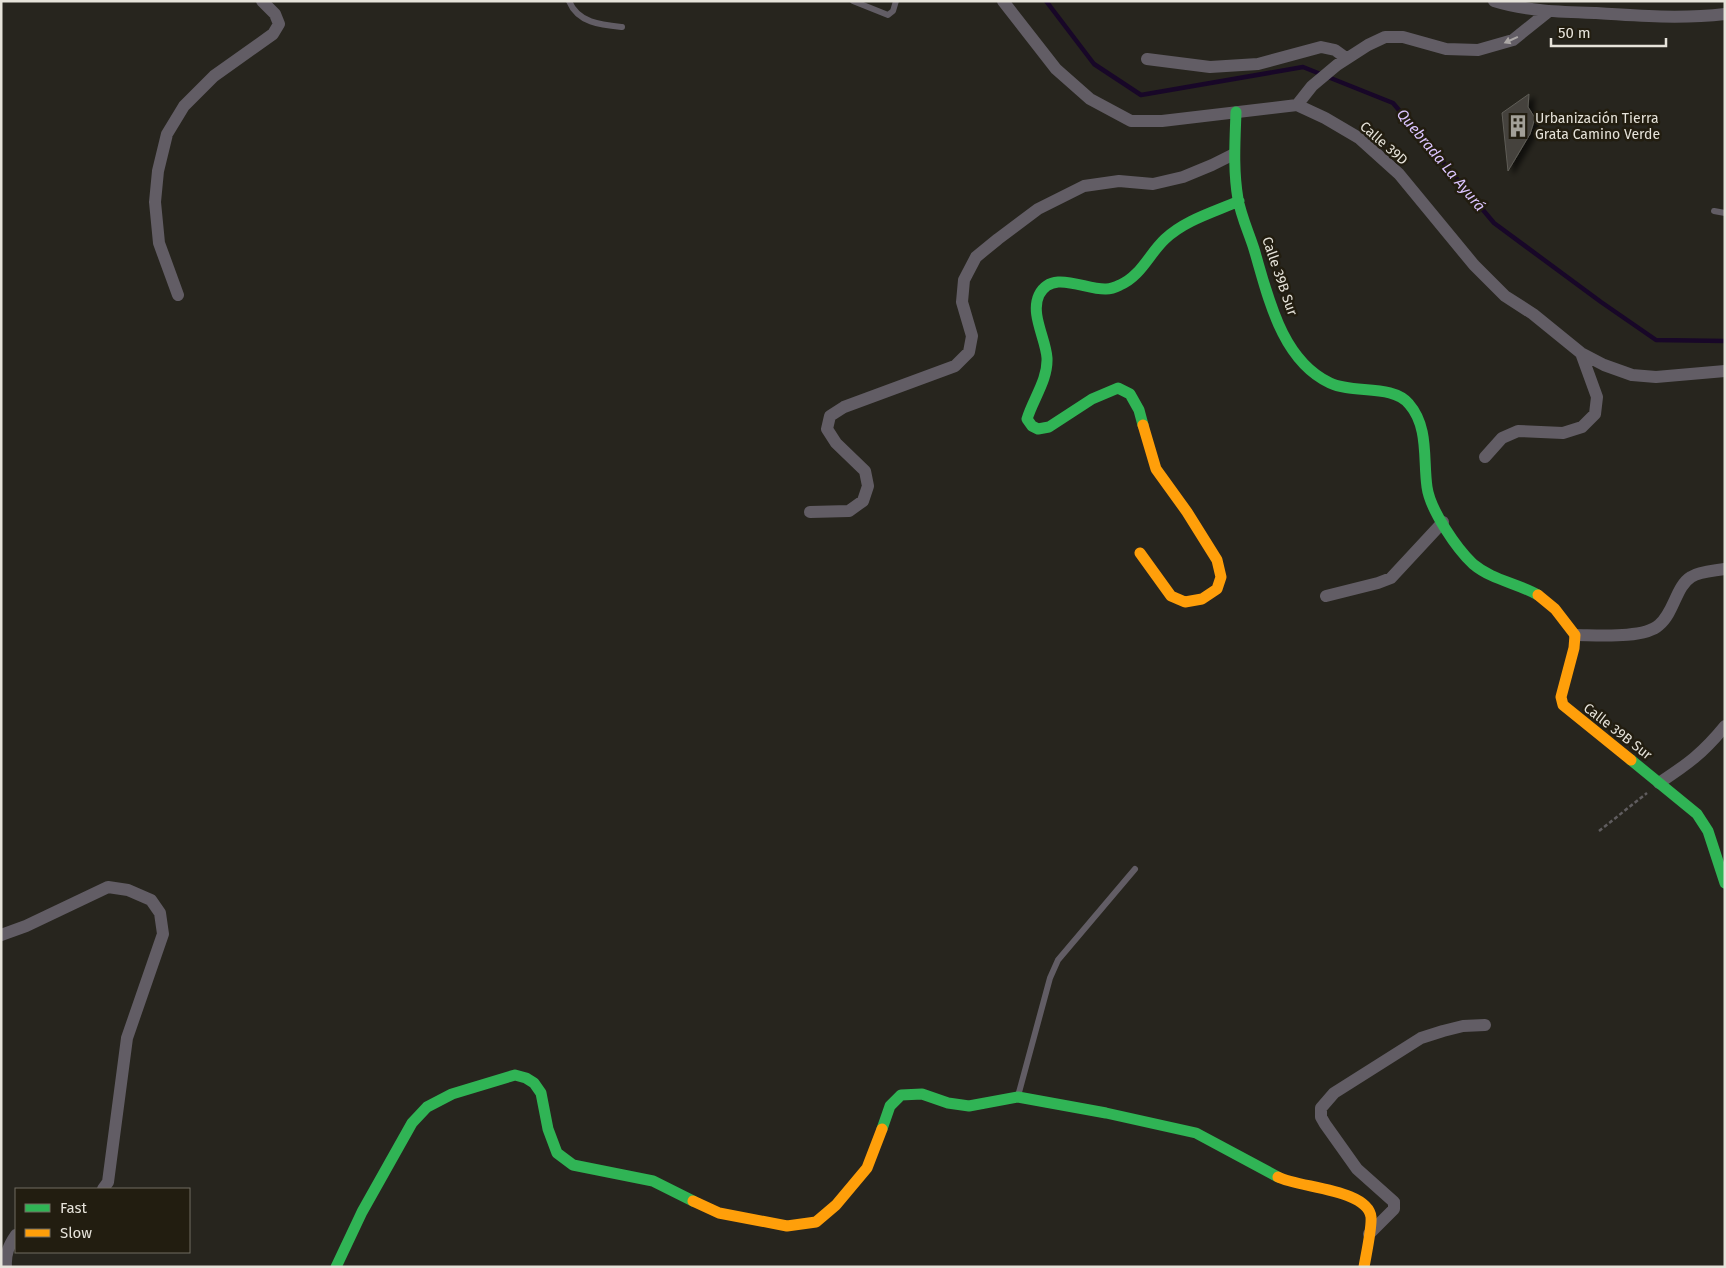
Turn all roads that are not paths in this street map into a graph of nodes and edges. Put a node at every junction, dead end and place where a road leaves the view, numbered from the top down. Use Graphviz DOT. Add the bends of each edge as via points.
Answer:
graph roads {
  1 [pos="262,1"];
  2 [pos="569,1"];
  3 [pos="853,1"];
  4 [pos="896,1"];
  5 [pos="1004,1"];
  6 [pos="1494,1"];
  7 [pos="1543,7"];
  8 [pos="1725,14"];
  9 [pos="622,27"];
  10 [pos="1147,59"];
  11 [pos="1341,61"];
  12 [pos="1297,105"];
  13 [pos="1236,112"];
  14 [pos="1234,154"];
  15 [pos="1239,201"];
  16 [pos="1714,211"];
  17 [pos="1725,213"];
  18 [pos="178,295"];
  19 [pos="1581,353"];
  20 [pos="1725,371"];
  21 [pos="1485,457"];
  22 [pos="810,512"];
  23 [pos="1443,522"];
  24 [pos="1140,553"];
  25 [pos="1725,569"];
  26 [pos="1326,596"];
  27 [pos="1575,635"];
  28 [pos="1725,726"];
  29 [pos="1659,783"];
  30 [pos="1135,869"];
  31 [pos="1725,882"];
  32 [pos="1,935"];
  33 [pos="1485,1025"];
  34 [pos="1018,1097"];
  35 [pos="105,1188"];
  36 [pos="1369,1234"];
  37 [pos="15,1236"];
  38 [pos="6,1267"];
  39 [pos="336,1267"];
  40 [pos="1364,1267"];
  1 -- 18 [label="street" via="275,14 279,24 273,34 214,76 184,106 166,134 155,202 159,243"];
  2 -- 9 [label="lane" via="571,7 594,24"];
  3 -- 4 [label="lane" via="888,15"];
  5 -- 13 [label="street" via="1056,70 1090,99 1132,121 1162,121"];
  6 -- 7 [label="street" via="1509,6"];
  7 -- 8 [label="street" via="1652,16"];
  7 -- 11 [label="street, one-way" via="1513,40 1478,50 1446,49 1403,37 1385,37"];
  10 -- 11 [label="street" via="1210,66 1258,64 1321,47 1335,50"];
  11 -- 12 [label="street" via="1312,86"];
  12 -- 13 [label="street"];
  12 -- 19 [label="street, Calle 39D" via="1359,138 1398,174 1474,265 1505,296"];
  13 -- 14 [label="street, Calle 39B Sur"];
  14 -- 15 [label="street, Calle 39B Sur"];
  14 -- 22 [label="street" via="1190,174 1153,184 1119,181 1084,186 1038,209 976,257 964,280 962,302 972,336 969,352 956,366 844,407 830,416 828,430 836,443 866,471 868,486 863,501 849,510"];
  15 -- 23 [label="street, Calle 39B Sur" via="1272,308 1299,357 1314,373 1332,384 1395,394 1410,404 1425,441 1427,488"];
  15 -- 24 [label="street" via="1185,225 1164,239 1143,266 1122,284 1104,290 1065,281 1052,283 1040,294 1036,307 1047,358 1046,374 1027,419 1038,429 1049,427 1092,399 1118,388 1130,394 1139,410 1156,469 1217,560 1221,577 1217,589 1202,599 1185,602 1171,596"];
  16 -- 17 [label="lane"];
  19 -- 20 [label="street, Calle 39D" via="1604,366 1632,375 1656,377"];
  19 -- 21 [label="street" via="1597,397 1595,414 1582,427 1563,433 1518,431 1502,438"];
  23 -- 26 [label="street" via="1391,578"];
  23 -- 27 [label="street, Calle 39B Sur" via="1474,566 1540,596"];
  25 -- 27 [label="street" via="1690,578 1658,626 1644,632"];
  27 -- 29 [label="street, Calle 39B Sur" via="1562,689 1563,705"];
  28 -- 29 [label="street" via="1709,746"];
  29 -- 31 [label="street, Calle 39B Sur" via="1697,814 1708,830"];
  30 -- 34 [label="lane" via="1058,960 1050,978"];
  32 -- 35 [label="street" via="108,886 151,900 160,913 163,934 127,1038 108,1182"];
  33 -- 36 [label="street" via="1463,1026 1420,1038 1334,1093 1321,1108 1325,1124 1357,1168 1394,1202 1394,1209"];
  34 -- 36 [label="street" via="1196,1133 1287,1182 1355,1198 1368,1207 1371,1217"];
  34 -- 39 [label="street" via="969,1106 922,1094 902,1095 890,1106 867,1168 836,1205 816,1222 787,1226 719,1213 653,1181 573,1165 557,1153 548,1129 541,1093 534,1083 515,1075 452,1094 427,1107 400,1144"];
  36 -- 40 [label="street"];
  37 -- 38 [label="street" via="9,1245"];
}
